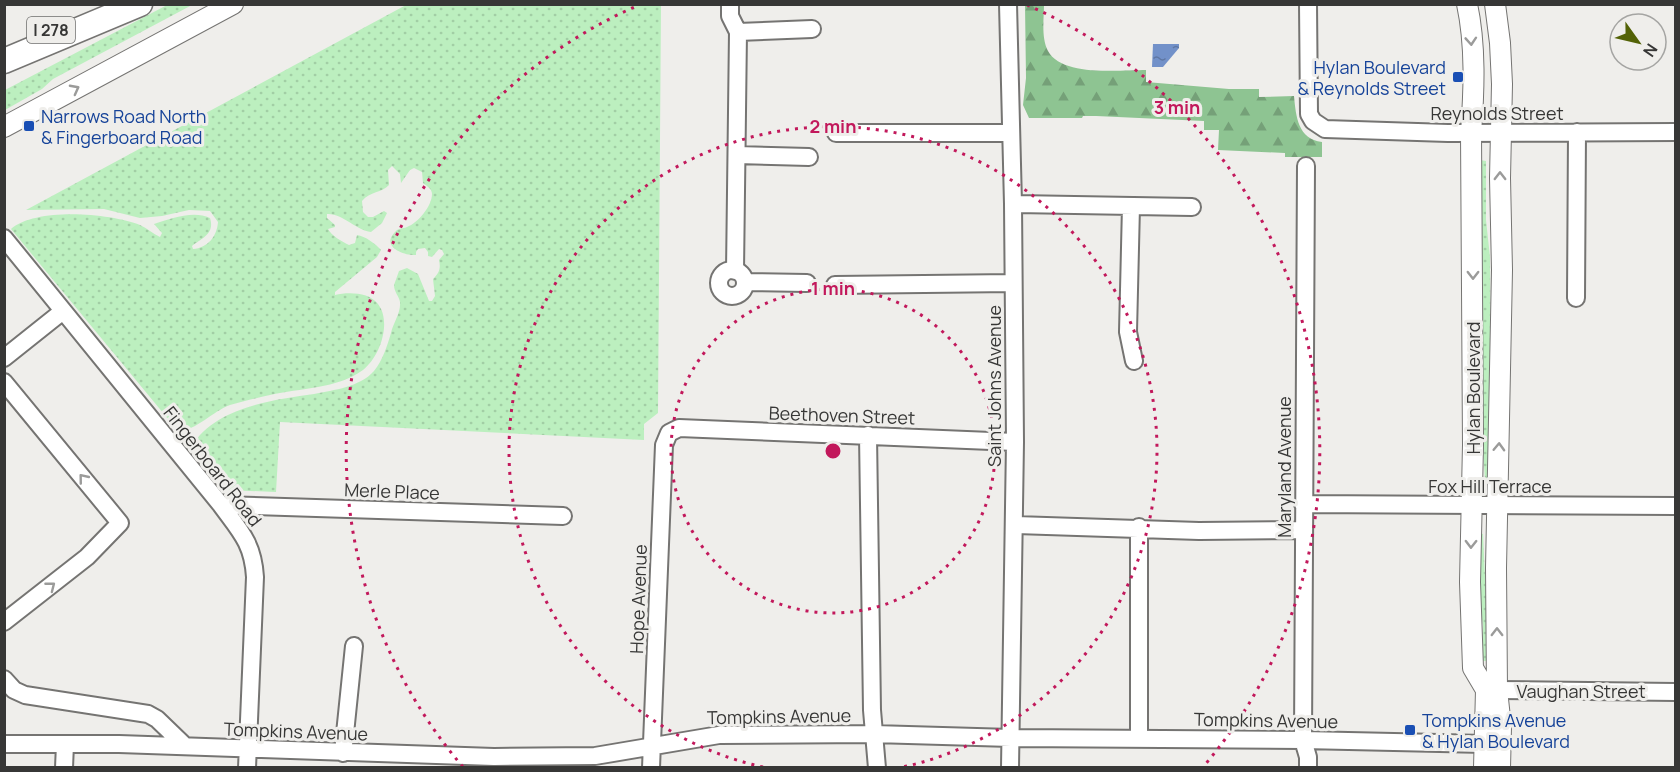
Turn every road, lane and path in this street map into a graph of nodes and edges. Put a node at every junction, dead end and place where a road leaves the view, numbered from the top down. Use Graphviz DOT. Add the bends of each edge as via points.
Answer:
graph roads {
  1 [pos="98,4"];
  2 [pos="140,4"];
  3 [pos="232,4"];
  4 [pos="730,4"];
  5 [pos="1008,4"];
  6 [pos="1308,4"];
  7 [pos="1467,4"];
  8 [pos="1495,4"];
  9 [pos="812,29"];
  10 [pos="738,32"];
  11 [pos="4,55"];
  12 [pos="4,61"];
  13 [pos="4,127"];
  14 [pos="1577,132"];
  15 [pos="1676,132"];
  16 [pos="836,133"];
  17 [pos="1011,133"];
  18 [pos="1471,133"];
  19 [pos="1500,133"];
  20 [pos="737,155"];
  21 [pos="809,157"];
  22 [pos="1306,166"];
  23 [pos="1013,204"];
  24 [pos="1131,206"];
  25 [pos="1192,207"];
  26 [pos="5,238"];
  27 [pos="1013,283"];
  28 [pos="807,284"];
  29 [pos="835,285"];
  30 [pos="1576,298"];
  31 [pos="63,311"];
  32 [pos="4,358"];
  33 [pos="1134,361"];
  34 [pos="4,382"];
  35 [pos="669,433"];
  36 [pos="868,435"];
  37 [pos="1015,442"];
  38 [pos="1304,504"];
  39 [pos="221,505"];
  40 [pos="1472,505"];
  41 [pos="1497,505"];
  42 [pos="1676,506"];
  43 [pos="563,516"];
  44 [pos="1014,525"];
  45 [pos="1139,527"];
  46 [pos="1303,530"];
  47 [pos="4,622"];
  48 [pos="354,646"];
  49 [pos="4,679"];
  50 [pos="1491,690"];
  51 [pos="1676,692"];
  52 [pos="874,734"];
  53 [pos="1011,738"];
  54 [pos="1139,739"];
  55 [pos="1304,740"];
  56 [pos="4,744"];
  57 [pos="65,744"];
  58 [pos="1485,744"];
  59 [pos="185,746"];
  60 [pos="652,746"];
  61 [pos="248,749"];
  62 [pos="343,753"];
  63 [pos="494,762"];
  64 [pos="64,768"];
  65 [pos="247,768"];
  66 [pos="651,768"];
  67 [pos="877,768"];
  68 [pos="1010,768"];
  69 [pos="1308,768"];
  70 [pos="1484,768"];
  71 [pos="1500,768"];
  1 -- 11 [label="highway, I 278"];
  2 -- 12 [label="highway"];
  13 -- 3 [label="main road, one-way"];
  4 -- 10 [label="street" via="730,16"];
  5 -- 17 [label="street, Saint Johns Avenue"];
  6 -- 18 [label="street, Reynolds Street" via="1309,114 1318,126 1331,130"];
  7 -- 18 [label="main road, Hylan Boulevard, one-way" via="1474,95"];
  8 -- 19 [label="main road, Hylan Boulevard" via="1502,84"];
  9 -- 10 [label="street"];
  10 -- 20 [label="street"];
  14 -- 15 [label="street, Reynolds Street"];
  14 -- 19 [label="street, Reynolds Street"];
  14 -- 30 [label="street"];
  16 -- 17 [label="street"];
  17 -- 23 [label="street, Saint Johns Avenue"];
  18 -- 19 [label="street, Reynolds Street"];
  18 -- 40 [label="main road, Hylan Boulevard, one-way"];
  41 -- 19 [label="main road, Hylan Boulevard, one-way" via="1502,270"];
  20 -- 21 [label="street"];
  20 -- 28 [label="street" via="740,277"];
  22 -- 38 [label="street, Maryland Avenue"];
  23 -- 24 [label="street"];
  23 -- 27 [label="street, Saint Johns Avenue"];
  24 -- 25 [label="street"];
  24 -- 33 [label="street" via="1128,332"];
  26 -- 31 [label="street, Fingerboard Road"];
  27 -- 29 [label="street"];
  27 -- 37 [label="street, Saint Johns Avenue"];
  31 -- 32 [label="street"];
  31 -- 39 [label="street, Fingerboard Road"];
  47 -- 34 [label="street, one-way" via="87,557 120,523"];
  35 -- 36 [label="street, Beethoven Street" via="680,428"];
  35 -- 60 [label="street, Hope Avenue" via="664,445"];
  36 -- 37 [label="street, Beethoven Street"];
  36 -- 52 [label="street"];
  37 -- 44 [label="street, Saint Johns Avenue"];
  38 -- 40 [label="street, Fox Hill Terrace"];
  38 -- 46 [label="street, Maryland Avenue"];
  39 -- 43 [label="street, Merle Place"];
  39 -- 61 [label="street, Fingerboard Road" via="250,546 254,560"];
  40 -- 41 [label="street, Fox Hill Terrace"];
  40 -- 50 [label="main road, Hylan Boulevard, one-way" via="1473,669"];
  41 -- 42 [label="street, Fox Hill Terrace"];
  50 -- 41 [label="main road, Hylan Boulevard, one-way"];
  44 -- 45 [label="street"];
  44 -- 53 [label="street, Saint Johns Avenue"];
  45 -- 46 [label="street"];
  45 -- 54 [label="street"];
  46 -- 55 [label="street, Maryland Avenue"];
  48 -- 62 [label="street"];
  49 -- 59 [label="street" via="25,695 148,714"];
  50 -- 51 [label="street, Vaughan Street"];
  50 -- 58 [label="main road, Hylan Boulevard"];
  50 -- 71 [label="main road" via="1501,727"];
  52 -- 53 [label="street, Tompkins Avenue"];
  52 -- 60 [label="street, Tompkins Avenue" via="719,735"];
  52 -- 67 [label="street"];
  53 -- 54 [label="street, Tompkins Avenue"];
  53 -- 68 [label="street, Saint Johns Avenue"];
  54 -- 55 [label="street, Tompkins Avenue"];
  55 -- 58 [label="street, Tompkins Avenue"];
  55 -- 69 [label="street, Maryland Avenue"];
  56 -- 57 [label="street, Tompkins Avenue"];
  57 -- 59 [label="street, Tompkins Avenue"];
  57 -- 64 [label="street"];
  58 -- 70 [label="main road, Hylan Boulevard"];
  59 -- 61 [label="street, Tompkins Avenue"];
  60 -- 63 [label="street, Tompkins Avenue" via="595,756"];
  60 -- 66 [label="street, Hope Avenue"];
  61 -- 62 [label="street, Tompkins Avenue"];
  61 -- 65 [label="street, Fingerboard Road"];
  62 -- 63 [label="street, Tompkins Avenue"];
}
